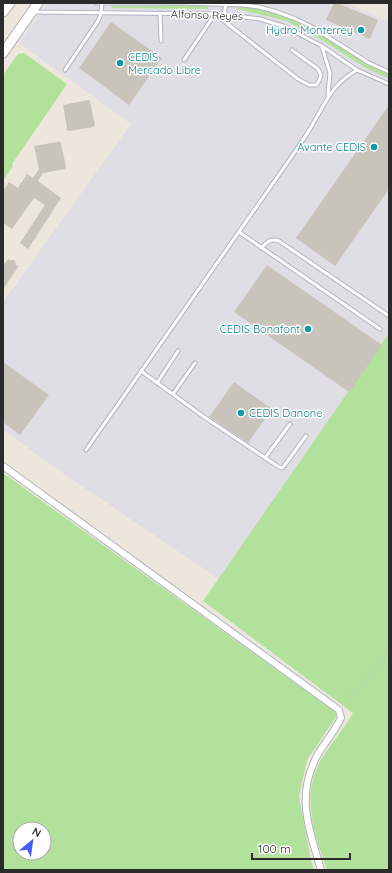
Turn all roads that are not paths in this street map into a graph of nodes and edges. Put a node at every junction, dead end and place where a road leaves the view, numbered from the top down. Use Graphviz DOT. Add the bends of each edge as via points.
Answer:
graph roads {
  1 [pos="10,3"];
  2 [pos="38,3"];
  3 [pos="96,3"];
  4 [pos="102,3"];
  5 [pos="226,4"];
  6 [pos="3,12"];
  7 [pos="32,12"];
  8 [pos="101,14"];
  9 [pos="160,14"];
  10 [pos="215,14"];
  11 [pos="224,15"];
  12 [pos="161,42"];
  13 [pos="322,46"];
  14 [pos="292,50"];
  15 [pos="3,53"];
  16 [pos="184,60"];
  17 [pos="65,70"];
  18 [pos="357,70"];
  19 [pos="389,72"];
  20 [pos="389,84"];
  21 [pos="328,96"];
  22 [pos="239,232"];
  23 [pos="262,248"];
  24 [pos="389,316"];
  25 [pos="380,329"];
  26 [pos="178,351"];
  27 [pos="196,363"];
  28 [pos="141,371"];
  29 [pos="157,383"];
  30 [pos="173,394"];
  31 [pos="290,424"];
  32 [pos="306,436"];
  33 [pos="86,450"];
  34 [pos="265,458"];
  35 [pos="3,466"];
  36 [pos="321,870"];
  1 -- 6 [label="main road"];
  2 -- 7 [label="main road"];
  3 -- 4 [label="lane, Alfonso Reyes"];
  4 -- 5 [label="lane, Alfonso Reyes"];
  4 -- 8 [label="lane"];
  5 -- 11 [label="lane"];
  5 -- 19 [label="lane, Alfonso Reyes" via="259,7 296,19 368,63"];
  7 -- 8 [label="lane, Alfonso Reyes"];
  7 -- 15 [label="main road"];
  8 -- 9 [label="lane, Alfonso Reyes"];
  8 -- 17 [label="lane"];
  9 -- 10 [label="lane, Alfonso Reyes"];
  9 -- 12 [label="lane"];
  10 -- 11 [label="lane, Alfonso Reyes"];
  10 -- 14 [label="lane" via="298,79 309,85 316,85 321,75 318,70"];
  10 -- 16 [label="lane"];
  11 -- 13 [label="lane, Alfonso Reyes" via="245,16 272,22"];
  13 -- 18 [label="lane, Alfonso Reyes"];
  13 -- 21 [label="lane" via="330,73"];
  18 -- 20 [label="lane, Alfonso Reyes"];
  18 -- 21 [label="lane" via="340,82"];
  21 -- 22 [label="lane" via="297,149"];
  22 -- 23 [label="lane"];
  22 -- 28 [label="lane"];
  23 -- 24 [label="lane" via="273,239 279,241"];
  23 -- 25 [label="lane"];
  26 -- 29 [label="lane"];
  27 -- 30 [label="lane"];
  28 -- 29 [label="lane"];
  28 -- 33 [label="lane"];
  29 -- 30 [label="lane"];
  30 -- 34 [label="lane"];
  31 -- 34 [label="lane"];
  32 -- 34 [label="lane" via="282,468"];
  35 -- 36 [label="street" via="339,710 341,718 338,726 318,754 306,788 307,822"];
}
